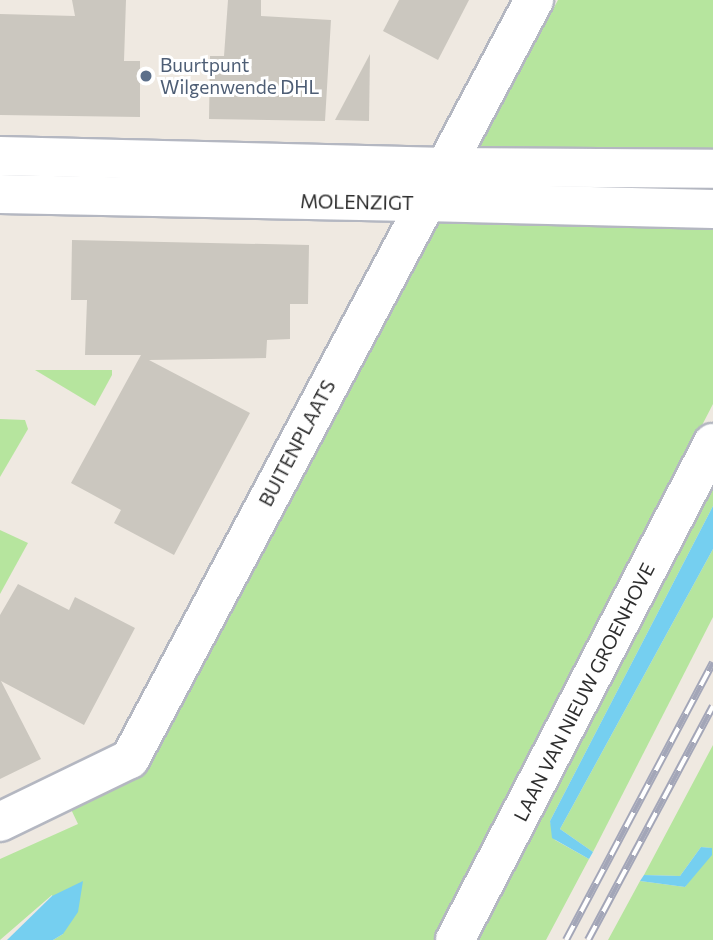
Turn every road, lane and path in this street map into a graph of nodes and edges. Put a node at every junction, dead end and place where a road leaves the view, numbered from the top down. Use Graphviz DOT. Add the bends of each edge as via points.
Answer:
graph roads {
  1 [pos="534,0"];
  2 [pos="0,156"];
  3 [pos="447,167"];
  4 [pos="713,169"];
  5 [pos="0,194"];
  6 [pos="425,202"];
  7 [pos="713,209"];
  8 [pos="713,443"];
  9 [pos="0,822"];
  10 [pos="455,940"];
  1 -- 3 [label="street, BUITENPLAATS"];
  2 -- 3 [label="street, MOLENZIGT"];
  3 -- 4 [label="street, MOLENZIGT"];
  3 -- 6 [label="street, BUITENPLAATS"];
  5 -- 6 [label="street, MOLENZIGT"];
  6 -- 7 [label="street, MOLENZIGT"];
  6 -- 9 [label="street, BUITENPLAATS" via="130,760"];
  8 -- 10 [label="street, LAAN VAN NIEUW GROENHOVE"];
}
